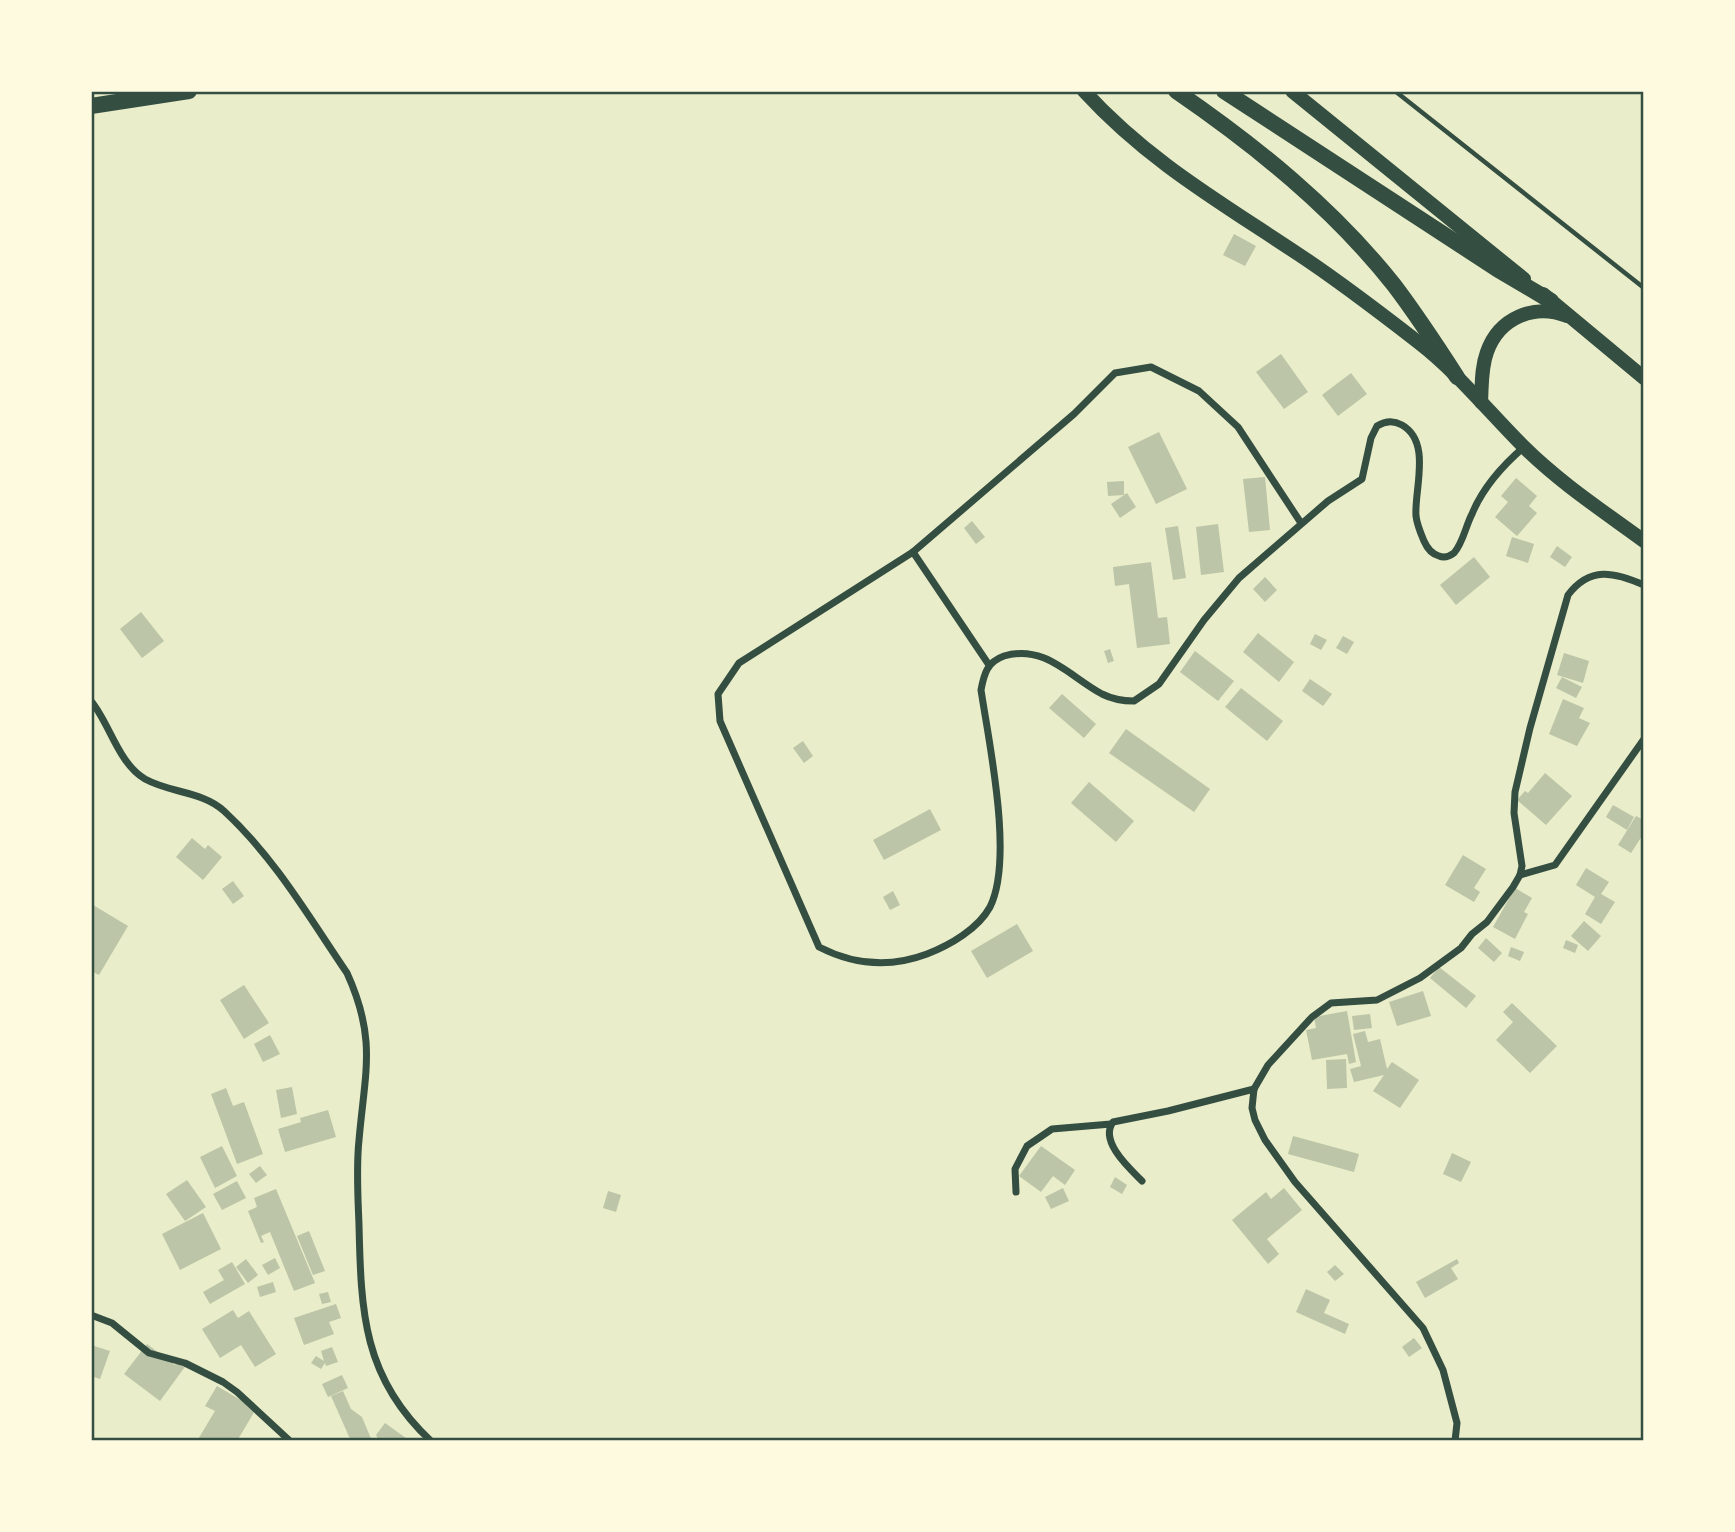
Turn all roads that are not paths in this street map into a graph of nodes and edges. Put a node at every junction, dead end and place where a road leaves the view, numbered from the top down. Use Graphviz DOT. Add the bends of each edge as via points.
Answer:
graph roads {
  1 [pos="190,91"];
  2 [pos="1084,91"];
  3 [pos="1176,91"];
  4 [pos="1224,91"];
  5 [pos="1292,91"];
  6 [pos="1395,91"];
  7 [pos="91,106"];
  8 [pos="1644,288"];
  9 [pos="1551,301"];
  10 [pos="1575,320"];
  11 [pos="1457,377"];
  12 [pos="1644,378"];
  13 [pos="1481,402"];
  14 [pos="1524,447"];
  15 [pos="1301,523"];
  16 [pos="1644,541"];
  17 [pos="913,552"];
  18 [pos="1644,585"];
  19 [pos="989,665"];
  20 [pos="91,701"];
  21 [pos="1644,739"];
  22 [pos="1520,874"];
  23 [pos="1254,1089"];
  24 [pos="1111,1124"];
  25 [pos="1142,1181"];
  26 [pos="1016,1192"];
  27 [pos="91,1315"];
  28 [pos="290,1441"];
  29 [pos="431,1441"];
  30 [pos="1455,1441"];
  1 -- 7 [label="highway"];
  2 -- 11 [label="main road" via="1172,171 1353,292"];
  3 -- 11 [label="highway" via="1326,210 1393,284"];
  4 -- 9 [label="highway"];
  5 -- 9 [label="main road"];
  6 -- 8 [label="lane"];
  9 -- 10 [label="main road"];
  10 -- 12 [label="main road"];
  10 -- 13 [label="main road" via="1543,312 1511,319 1487,350"];
  11 -- 13 [label="main road"];
  13 -- 14 [label="main road"];
  14 -- 15 [label="street" via="1492,479 1454,552 1445,557 1433,553 1419,530 1418,452 1411,434 1399,424 1377,426 1362,479"];
  14 -- 16 [label="main road"];
  15 -- 17 [label="street" via="1238,427 1199,391 1151,367 1115,373"];
  15 -- 19 [label="street" via="1240,578 1159,684 1134,701 1103,695 1049,659 1029,653 998,658"];
  17 -- 19 [label="street"];
  17 -- 19 [label="street" via="739,663 718,694 720,721 819,947 866,963 909,961 966,933 990,908 1000,862 999,809 981,690"];
  18 -- 22 [label="street" via="1600,574 1582,580 1562,608 1515,792"];
  20 -- 29 [label="street" via="131,767 143,778 222,809 261,850 355,990 368,1048 358,1141 361,1297 383,1381"];
  21 -- 22 [label="street" via="1555,865"];
  22 -- 23 [label="street" via="1487,922 1461,948 1395,992 1370,1001 1336,1001 1326,1006 1268,1065"];
  23 -- 24 [label="street"];
  23 -- 30 [label="street" via="1255,1120 1287,1172 1423,1328 1443,1370 1457,1423"];
  24 -- 25 [label="street" via="1117,1153"];
  24 -- 26 [label="street" via="1052,1129 1027,1146 1015,1169"];
  27 -- 28 [label="street" via="112,1323 149,1353 185,1363 223,1382"];
}
